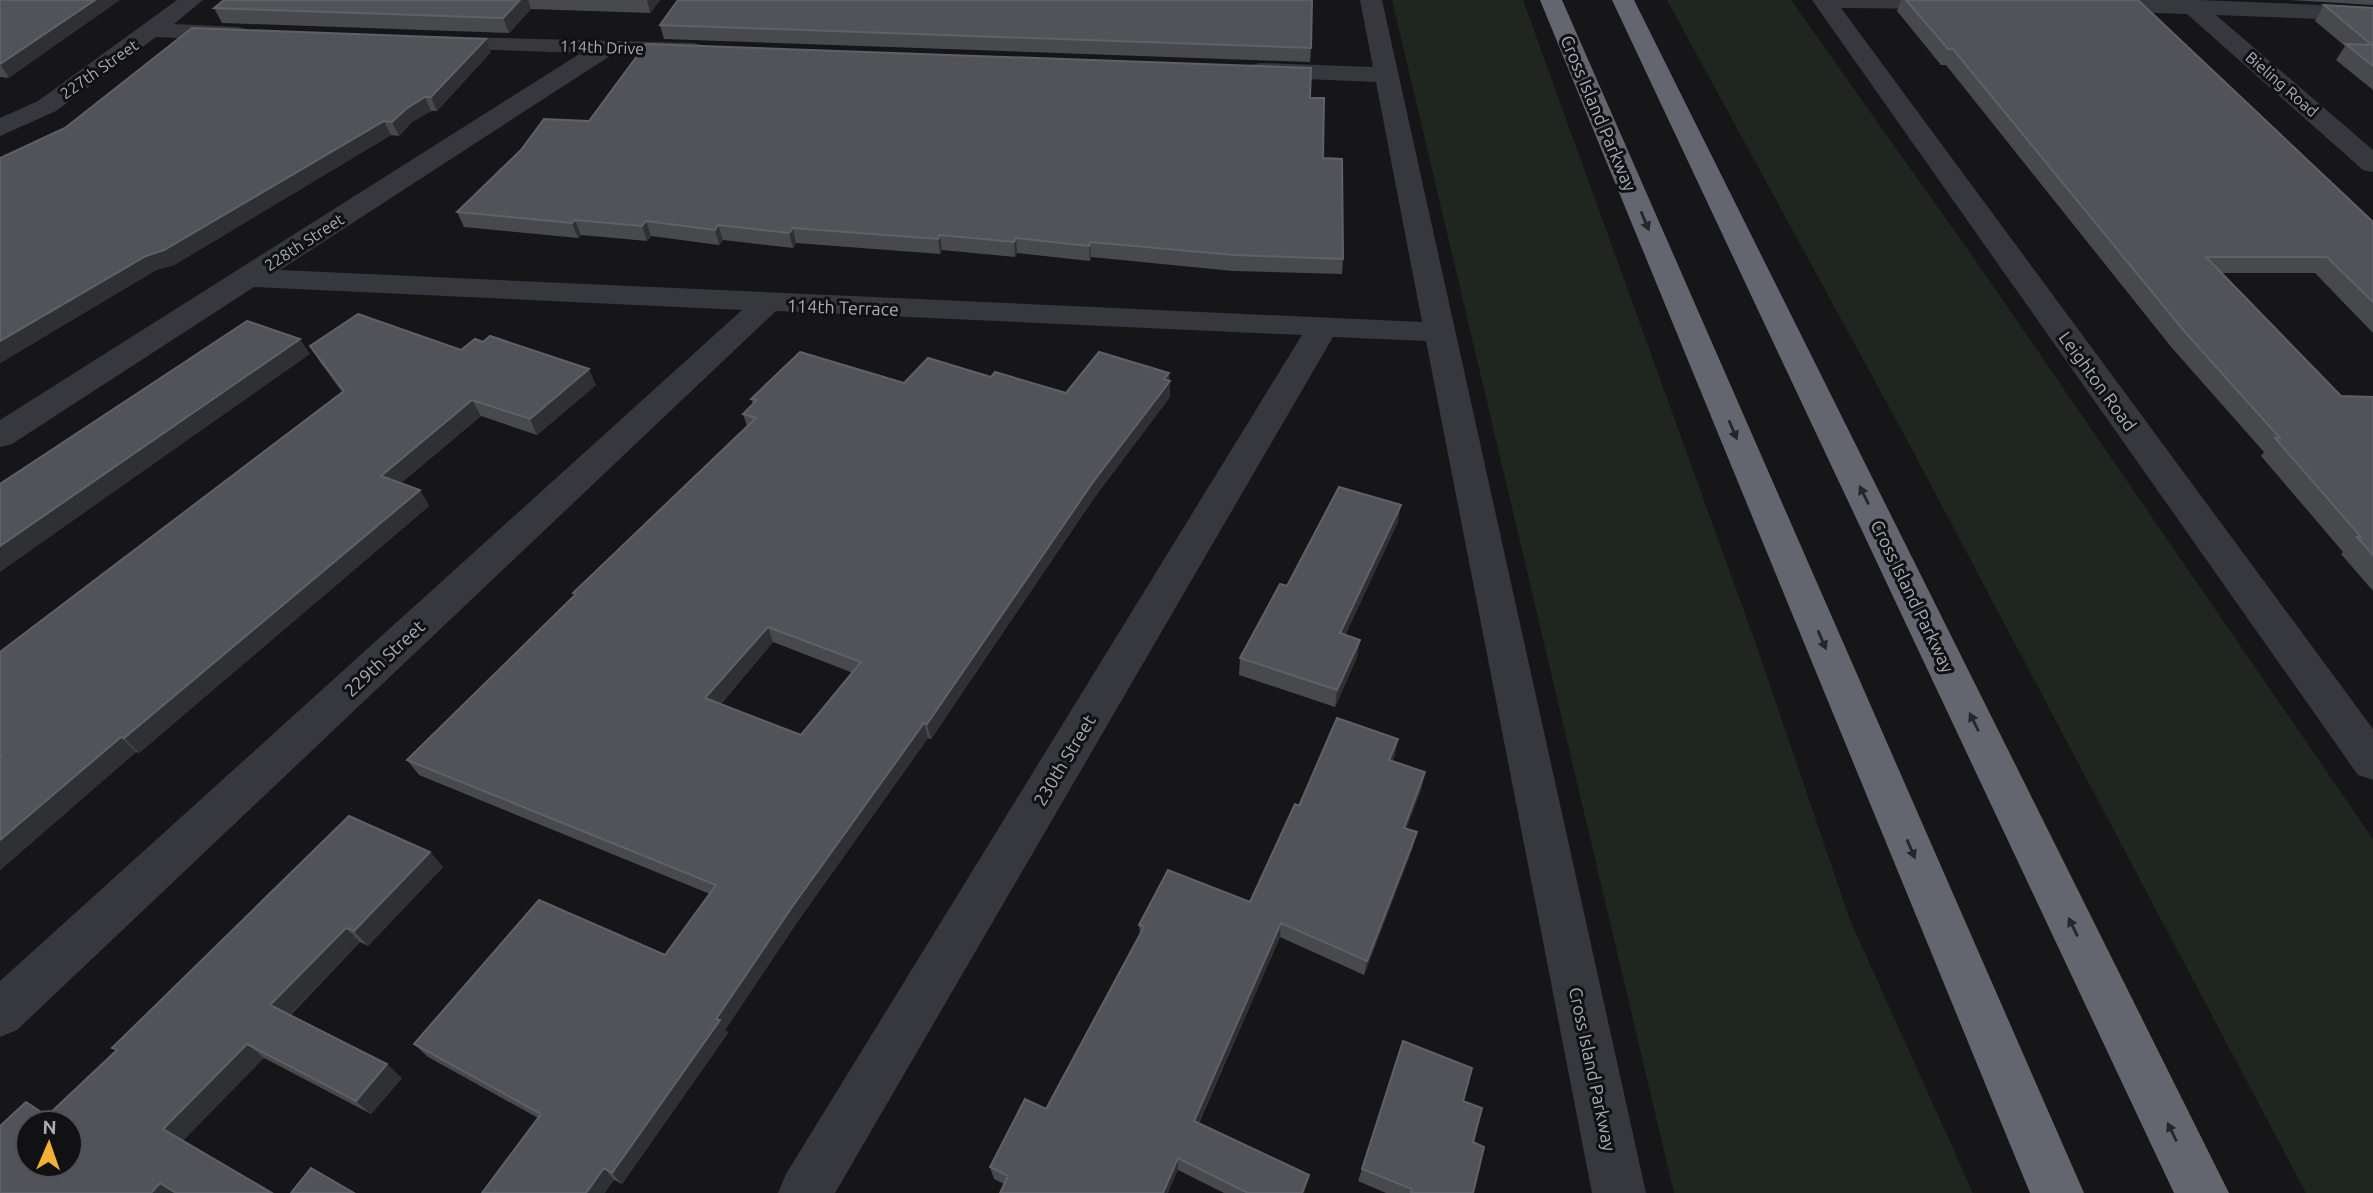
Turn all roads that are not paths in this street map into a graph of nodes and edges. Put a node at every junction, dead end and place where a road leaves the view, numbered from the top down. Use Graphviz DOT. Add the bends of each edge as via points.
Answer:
graph roads {
  1 [pos="192,0"];
  2 [pos="1371,0"];
  3 [pos="1551,0"];
  4 [pos="1623,0"];
  5 [pos="1823,0"];
  6 [pos="1973,2"];
  7 [pos="2068,4"];
  8 [pos="2190,5"];
  9 [pos="2373,14"];
  10 [pos="153,30"];
  11 [pos="256,34"];
  12 [pos="405,40"];
  13 [pos="608,47"];
  14 [pos="718,51"];
  15 [pos="1241,69"];
  16 [pos="1387,75"];
  17 [pos="0,128"];
  18 [pos="2373,164"];
  19 [pos="248,278"];
  20 [pos="768,303"];
  21 [pos="1324,327"];
  22 [pos="1439,332"];
  23 [pos="0,436"];
  24 [pos="2373,762"];
  25 [pos="0,1013"];
  26 [pos="805,1193"];
  27 [pos="1619,1193"];
  28 [pos="2057,1193"];
  29 [pos="2202,1193"];
  1 -- 10 [label="street, 227th Street"];
  2 -- 16 [label="street, Cross Island Parkway"];
  3 -- 28 [label="highway, Cross Island Parkway, one-way"];
  29 -- 4 [label="highway, Cross Island Parkway, one-way"];
  5 -- 6 [label="street"];
  5 -- 24 [label="street, Leighton Road"];
  7 -- 8 [label="street"];
  8 -- 9 [label="street"];
  8 -- 18 [label="street, Bieling Road"];
  10 -- 11 [label="street"];
  10 -- 17 [label="street, 227th Street" via="47,106"];
  12 -- 13 [label="street, 114th Drive"];
  13 -- 14 [label="street, 114th Drive"];
  13 -- 19 [label="street, 228th Street"];
  15 -- 16 [label="street"];
  16 -- 22 [label="street, Cross Island Parkway"];
  19 -- 20 [label="street, 114th Terrace"];
  19 -- 23 [label="street, 228th Street"];
  20 -- 21 [label="street, 114th Terrace"];
  20 -- 25 [label="street, 229th Street"];
  21 -- 22 [label="street, 114th Terrace"];
  21 -- 26 [label="street, 230th Street"];
  22 -- 27 [label="street, Cross Island Parkway"];
}
